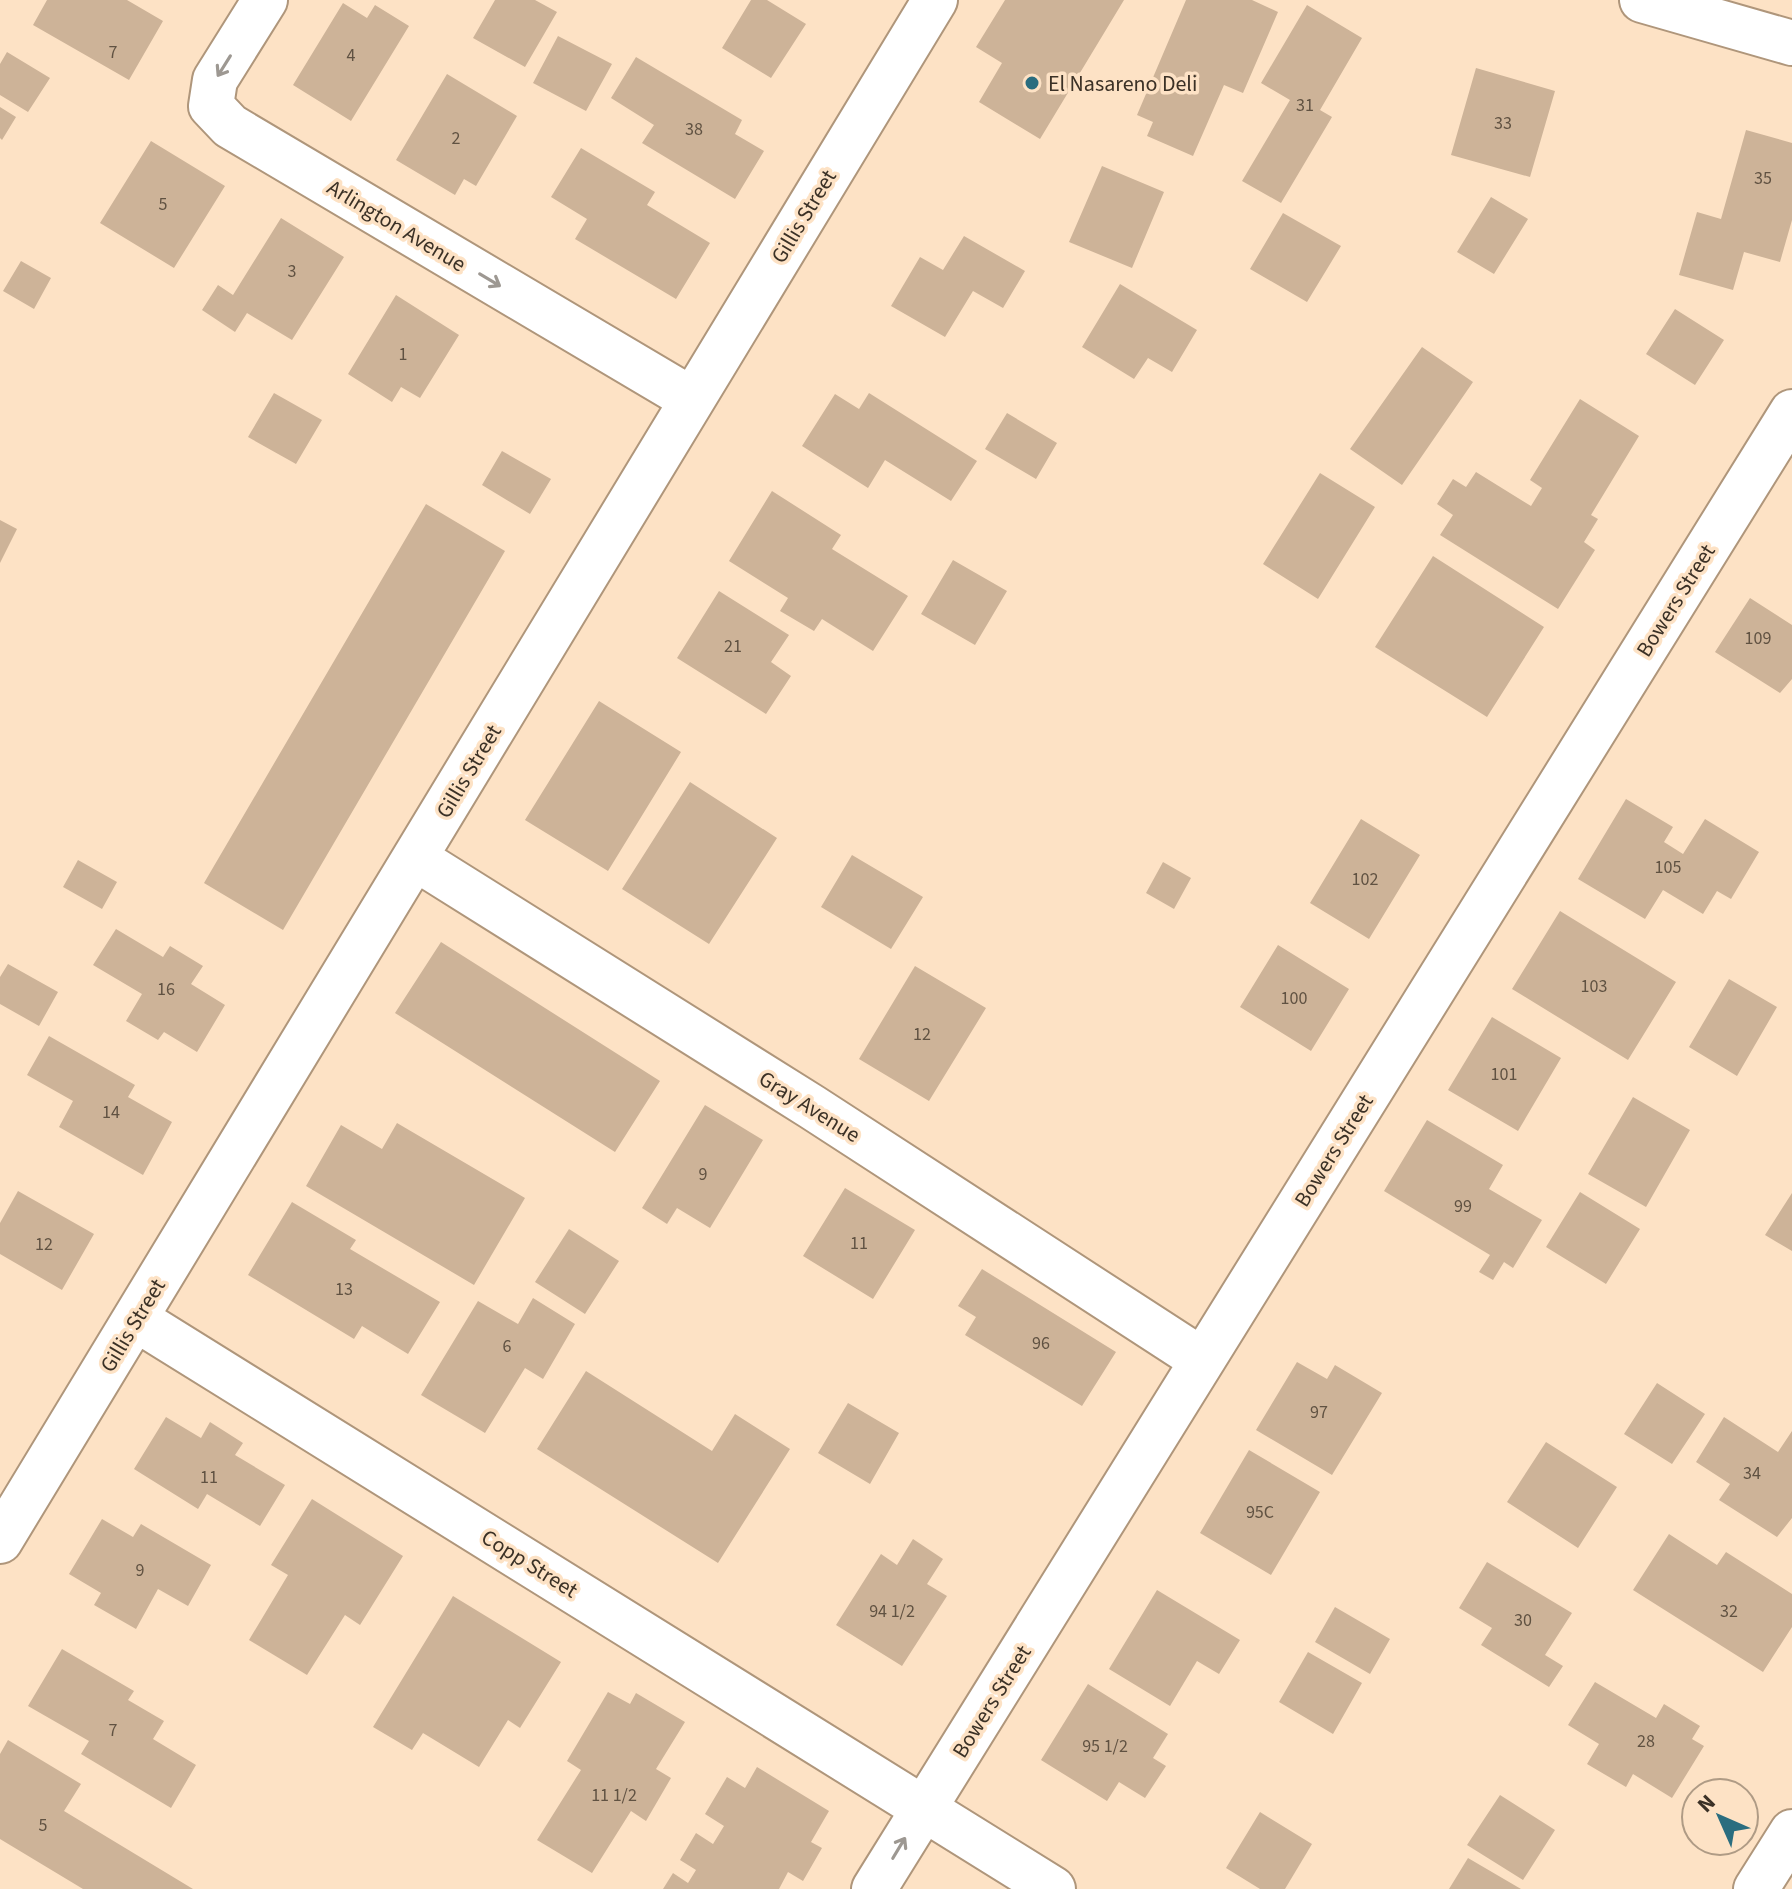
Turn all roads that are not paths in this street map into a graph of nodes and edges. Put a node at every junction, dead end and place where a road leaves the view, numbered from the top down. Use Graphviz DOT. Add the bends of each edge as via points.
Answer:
graph roads {
  1 [pos="265,0"];
  2 [pos="935,0"];
  3 [pos="1642,0"];
  4 [pos="1792,43"];
  5 [pos="691,399"];
  6 [pos="1792,412"];
  7 [pos="415,858"];
  8 [pos="136,1319"];
  9 [pos="1202,1360"];
  10 [pos="0,1541"];
  11 [pos="924,1807"];
  12 [pos="1792,1832"];
  13 [pos="874,1889"];
  14 [pos="1053,1889"];
  15 [pos="1756,1889"];
  1 -- 5 [label="street, Arlington Avenue, one-way" via="215,80 211,106 230,126"];
  2 -- 5 [label="street, Gillis Street"];
  3 -- 4 [label="street"];
  5 -- 7 [label="street, Gillis Street"];
  6 -- 9 [label="street, Bowers Street"];
  7 -- 8 [label="street, Gillis Street"];
  7 -- 9 [label="street, Gray Avenue"];
  8 -- 10 [label="street, Gillis Street"];
  8 -- 11 [label="street, Copp Street"];
  9 -- 11 [label="street, Bowers Street"];
  13 -- 11 [label="street, Bowers Street, one-way"];
  11 -- 14 [label="street, Copp Street"];
  12 -- 15 [label="street"];
}
